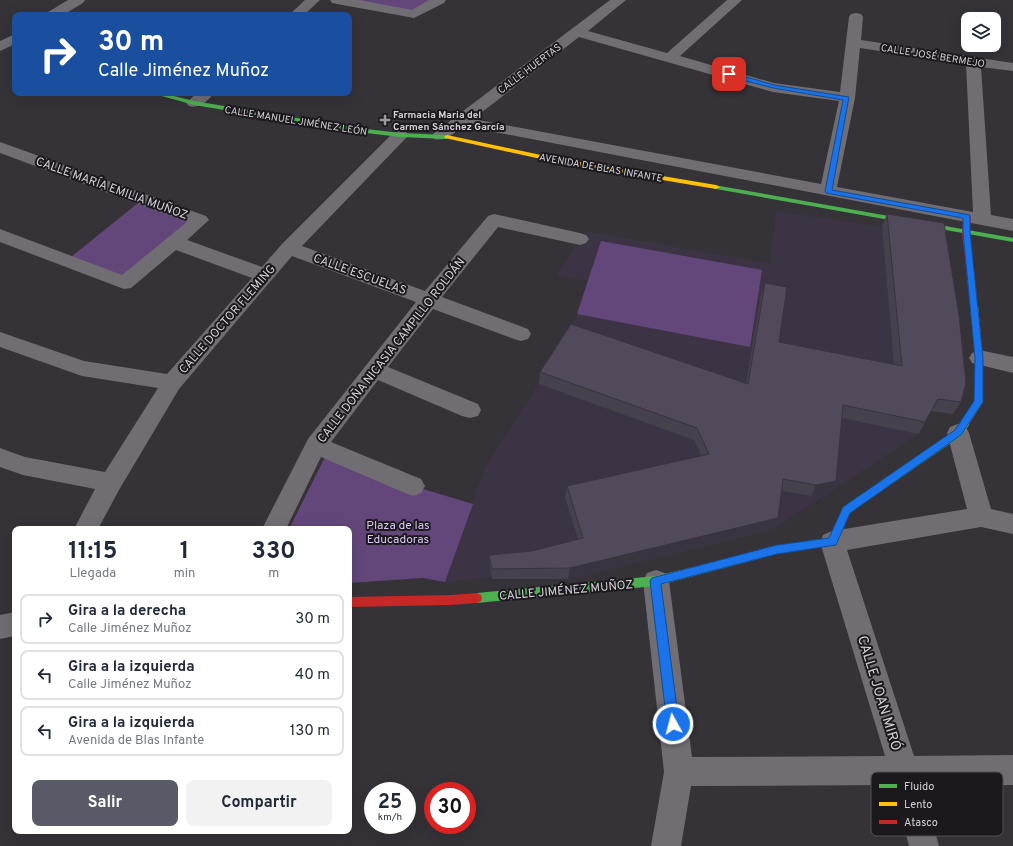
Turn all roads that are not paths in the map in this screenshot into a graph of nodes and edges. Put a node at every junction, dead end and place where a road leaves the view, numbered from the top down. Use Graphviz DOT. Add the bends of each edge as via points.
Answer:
graph roads {
  1 [pos="78,0"];
  2 [pos="313,0"];
  3 [pos="337,0"];
  4 [pos="439,0"];
  5 [pos="619,0"];
  6 [pos="735,0"];
  7 [pos="58,12"];
  8 [pos="299,12"];
  9 [pos="856,16"];
  10 [pos="577,32"];
  11 [pos="12,40"];
  12 [pos="854,43"];
  13 [pos="0,48"];
  14 [pos="12,53"];
  15 [pos="670,58"];
  16 [pos="974,61"];
  17 [pos="1013,67"];
  18 [pos="165,96"];
  19 [pos="203,96"];
  20 [pos="847,98"];
  21 [pos="194,104"];
  22 [pos="461,121"];
  23 [pos="400,135"];
  24 [pos="440,136"];
  25 [pos="0,147"];
  26 [pos="767,187"];
  27 [pos="828,191"];
  28 [pos="972,223"];
  29 [pos="1013,225"];
  30 [pos="0,236"];
  31 [pos="580,239"];
  32 [pos="1013,240"];
  33 [pos="173,242"];
  34 [pos="289,248"];
  35 [pos="264,275"];
  36 [pos="429,300"];
  37 [pos="521,334"];
  38 [pos="0,339"];
  39 [pos="979,358"];
  40 [pos="1013,365"];
  41 [pos="374,370"];
  42 [pos="172,383"];
  43 [pos="470,410"];
  44 [pos="958,433"];
  45 [pos="316,444"];
  46 [pos="0,457"];
  47 [pos="111,483"];
  48 [pos="414,486"];
  49 [pos="981,517"];
  50 [pos="1013,524"];
  51 [pos="88,526"];
  52 [pos="275,526"];
  53 [pos="832,542"];
  54 [pos="656,581"];
  55 [pos="352,602"];
  56 [pos="12,625"];
  57 [pos="0,627"];
  58 [pos="1013,770"];
  59 [pos="904,771"];
  60 [pos="679,772"];
  61 [pos="921,836"];
  62 [pos="666,846"];
  63 [pos="924,846"];
  1 -- 7 [label="street"];
  2 -- 8 [label="street"];
  3 -- 4 [label="street" via="414,14"];
  5 -- 10 [label="street, CALLE HUERTAS"];
  6 -- 15 [label="street"];
  9 -- 12 [label="street"];
  10 -- 15 [label="street"];
  10 -- 22 [label="street, CALLE HUERTAS"];
  11 -- 13 [label="street"];
  12 -- 16 [label="street, CALLE JOSÉ BERMEJO"];
  12 -- 20 [label="street"];
  13 -- 14 [label="street"];
  15 -- 20 [label="street" via="773,87"];
  16 -- 17 [label="street, CALLE JOSÉ BERMEJO"];
  16 -- 28 [label="street"];
  18 -- 21 [label="street, CALLE MANUEL JIMÉNEZ LEÓN"];
  19 -- 21 [label="street"];
  20 -- 27 [label="street"];
  21 -- 23 [label="street, CALLE MANUEL JIMÉNEZ LEÓN"];
  22 -- 24 [label="street, CALLE HUERTAS"];
  22 -- 26 [label="street, AVENIDA DE BLAS INFANTE"];
  23 -- 24 [label="street, CALLE MANUEL JIMÉNEZ LEÓN"];
  23 -- 34 [label="street, CALLE DOCTOR FLEMING"];
  24 -- 26 [label="street, AVENIDA DE BLAS INFANTE" via="555,160"];
  25 -- 33 [label="street, CALLE MARÍA EMILIA MUÑOZ" via="200,220"];
  26 -- 27 [label="street, AVENIDA DE BLAS INFANTE"];
  26 -- 28 [label="street, AVENIDA DE BLAS INFANTE"];
  27 -- 28 [label="street, AVENIDA DE BLAS INFANTE"];
  28 -- 29 [label="street, AVENIDA DE BLAS INFANTE"];
  28 -- 32 [label="street, AVENIDA DE BLAS INFANTE"];
  28 -- 39 [label="street"];
  30 -- 33 [label="street, CALLE MARÍA EMILIA MUÑOZ" via="124,283"];
  31 -- 36 [label="street, CALLE DOÑA NICASIA CAMPILLO ROLDÁN" via="494,220"];
  33 -- 35 [label="street"];
  34 -- 35 [label="street, CALLE DOCTOR FLEMING"];
  34 -- 36 [label="street, CALLE ESCUELAS"];
  35 -- 42 [label="street, CALLE DOCTOR FLEMING"];
  36 -- 37 [label="street, CALLE ESCUELAS"];
  36 -- 41 [label="street, CALLE DOÑA NICASIA CAMPILLO ROLDÁN"];
  38 -- 42 [label="street" via="82,368"];
  39 -- 40 [label="street"];
  39 -- 44 [label="street" via="979,402"];
  41 -- 43 [label="street"];
  41 -- 45 [label="street, CALLE DOÑA NICASIA CAMPILLO ROLDÁN"];
  42 -- 47 [label="street, CALLE DOCTOR FLEMING"];
  44 -- 49 [label="street"];
  44 -- 53 [label="street" via="846,510"];
  45 -- 48 [label="street"];
  45 -- 52 [label="street, CALLE DOÑA NICASIA CAMPILLO ROLDÁN"];
  46 -- 47 [label="street" via="23,466"];
  47 -- 51 [label="street, CALLE DOCTOR FLEMING"];
  49 -- 50 [label="street"];
  49 -- 53 [label="street"];
  53 -- 54 [label="street, CALLE JIMÉNEZ MUÑOZ" via="777,550"];
  53 -- 59 [label="street, CALLE JOAN MIRÓ"];
  54 -- 55 [label="street, CALLE JIMÉNEZ MUÑOZ" via="451,600"];
  54 -- 60 [label="street"];
  56 -- 57 [label="street"];
  58 -- 59 [label="street"];
  59 -- 60 [label="street"];
  60 -- 62 [label="street"];
  61 -- 63 [label="street, CALLE JOAN MIRÓ"];
}
